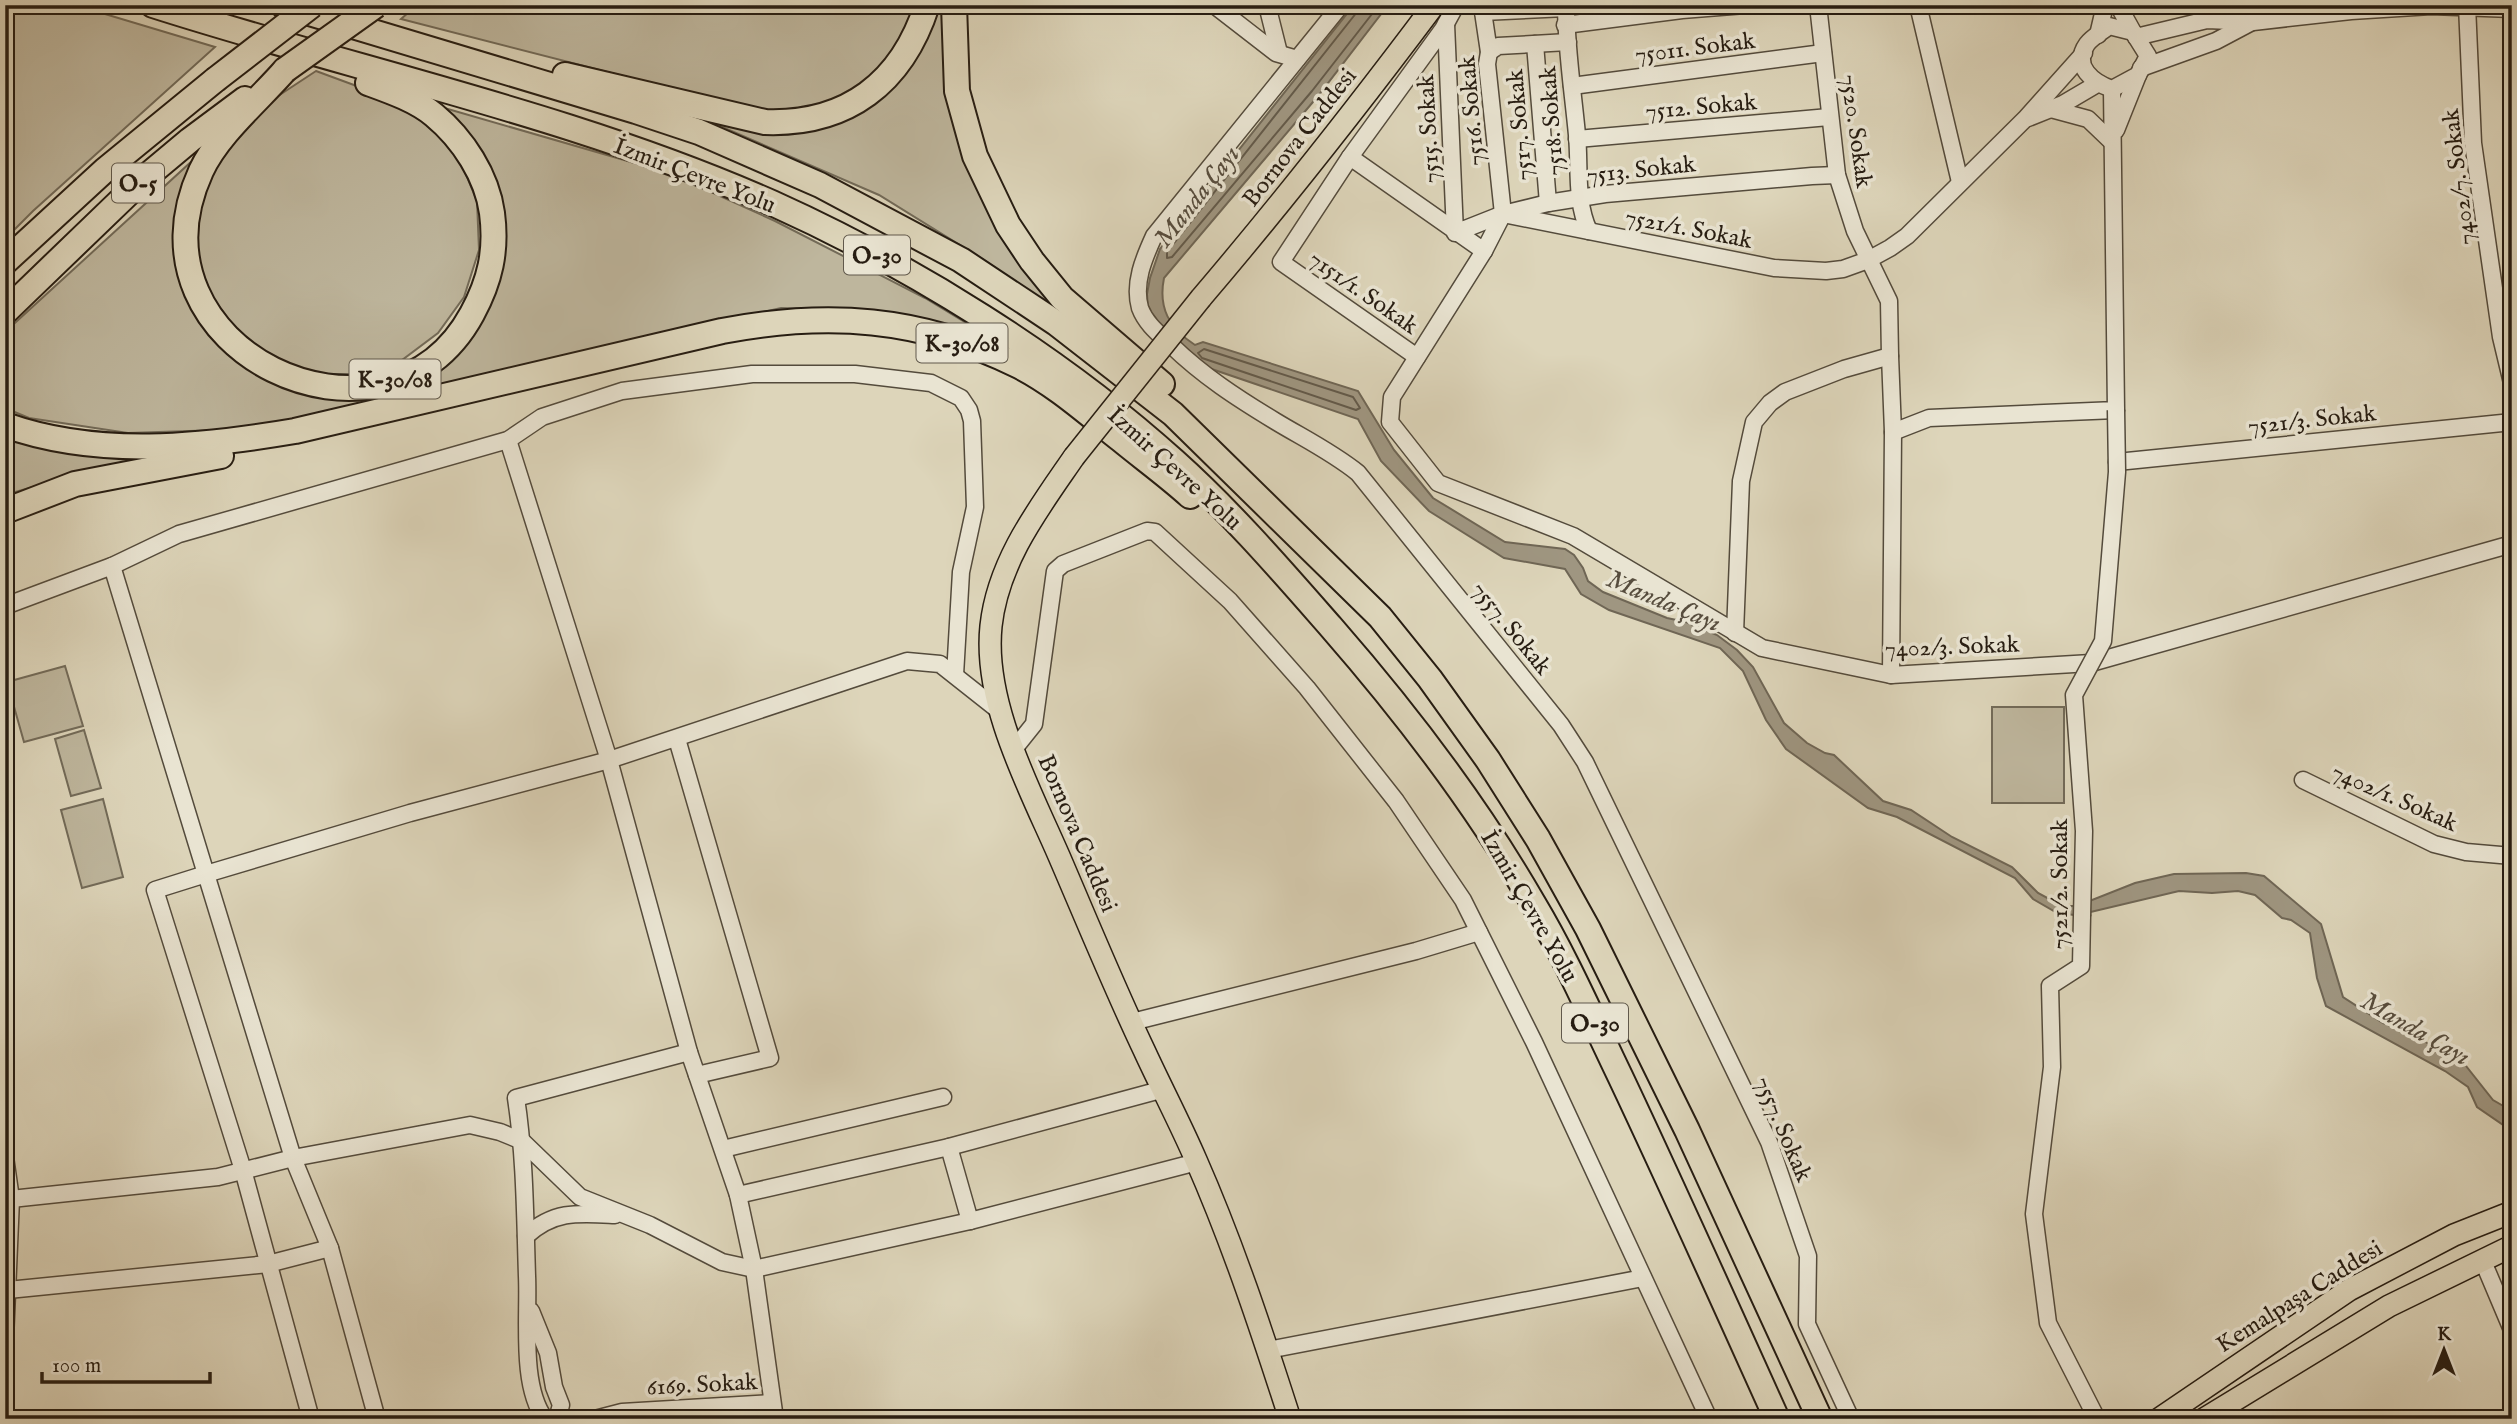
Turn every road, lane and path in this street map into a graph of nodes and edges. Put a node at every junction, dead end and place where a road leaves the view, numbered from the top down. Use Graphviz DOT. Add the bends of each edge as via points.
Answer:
graph roads {
  1 [pos="153,5"];
  2 [pos="283,5"];
  3 [pos="296,5"];
  4 [pos="312,5"];
  5 [pos="376,5"];
  6 [pos="927,5"];
  7 [pos="954,5"];
  8 [pos="1214,5"];
  9 [pos="1267,5"];
  10 [pos="1341,5"];
  11 [pos="1416,5"];
  12 [pos="1434,5"];
  13 [pos="1456,5"];
  14 [pos="1745,5"];
  15 [pos="1818,5"];
  16 [pos="1918,5"];
  17 [pos="2105,5"];
  18 [pos="2118,5"];
  19 [pos="1566,6"];
  20 [pos="2467,6"];
  21 [pos="1482,9"];
  22 [pos="2512,9"];
  23 [pos="334,21"];
  24 [pos="2253,22"];
  25 [pos="1446,23"];
  26 [pos="1565,25"];
  27 [pos="2098,35"];
  28 [pos="2135,35"];
  29 [pos="396,40"];
  30 [pos="1568,42"];
  31 [pos="282,44"];
  32 [pos="1535,44"];
  33 [pos="1489,52"];
  34 [pos="1279,53"];
  35 [pos="1824,53"];
  36 [pos="2084,53"];
  37 [pos="1297,59"];
  38 [pos="285,69"];
  39 [pos="2139,71"];
  40 [pos="1572,86"];
  41 [pos="2105,86"];
  42 [pos="2050,109"];
  43 [pos="1829,117"];
  44 [pos="2025,118"];
  45 [pos="1577,139"];
  46 [pos="2112,142"];
  47 [pos="1350,158"];
  48 [pos="1837,176"];
  49 [pos="1960,182"];
  50 [pos="1580,199"];
  51 [pos="1548,203"];
  52 [pos="1503,214"];
  53 [pos="1589,231"];
  54 [pos="1455,233"];
  55 [pos="1484,251"];
  56 [pos="1868,260"];
  57 [pos="5,262"];
  58 [pos="1201,298"];
  59 [pos="5,312"];
  60 [pos="1889,356"];
  61 [pos="1417,357"];
  62 [pos="2512,383"];
  63 [pos="461,391"];
  64 [pos="2116,410"];
  65 [pos="2512,422"];
  66 [pos="5,425"];
  67 [pos="1893,432"];
  68 [pos="508,440"];
  69 [pos="2117,462"];
  70 [pos="5,511"];
  71 [pos="2512,544"];
  72 [pos="112,566"];
  73 [pos="5,606"];
  74 [pos="1380,617"];
  75 [pos="1735,633"];
  76 [pos="1359,659"];
  77 [pos="2091,663"];
  78 [pos="956,675"];
  79 [pos="1891,675"];
  80 [pos="1002,713"];
  81 [pos="677,739"];
  82 [pos="1014,749"];
  83 [pos="609,760"];
  84 [pos="2303,780"];
  85 [pos="2512,856"];
  86 [pos="206,874"];
  87 [pos="1479,932"];
  88 [pos="1132,1022"];
  89 [pos="689,1052"];
  90 [pos="697,1074"];
  91 [pos="1164,1089"];
  92 [pos="943,1097"];
  93 [pos="522,1141"];
  94 [pos="949,1147"];
  95 [pos="723,1149"];
  96 [pos="5,1157"];
  97 [pos="293,1157"];
  98 [pos="1197,1162"];
  99 [pos="243,1170"];
  100 [pos="738,1195"];
  101 [pos="11,1199"];
  102 [pos="2512,1212"];
  103 [pos="627,1216"];
  104 [pos="970,1221"];
  105 [pos="526,1236"];
  106 [pos="2512,1246"];
  107 [pos="330,1248"];
  108 [pos="2482,1259"];
  109 [pos="268,1264"];
  110 [pos="754,1269"];
  111 [pos="1643,1278"];
  112 [pos="8,1290"];
  113 [pos="528,1304"];
  114 [pos="2512,1330"];
  115 [pos="5,1339"];
  116 [pos="1268,1350"];
  117 [pos="773,1411"];
  118 [pos="311,1419"];
  119 [pos="377,1419"];
  120 [pos="545,1419"];
  121 [pos="557,1419"];
  122 [pos="594,1419"];
  123 [pos="1290,1419"];
  124 [pos="1709,1419"];
  125 [pos="1777,1419"];
  126 [pos="1820,1419"];
  127 [pos="1851,1419"];
  128 [pos="2097,1419"];
  129 [pos="2159,1419"];
  130 [pos="2204,1419"];
  1 -- 31 [label="highway, İzmir Çevre Yolu / O-30"];
  2 -- 23 [label="highway, İzmir Çevre Yolu / O-30"];
  3 -- 23 [label="highway"];
  4 -- 57 [label="highway, O-5, bridge" via="105,170"];
  5 -- 38 [label="highway, O-5, bridge"];
  6 -- 29 [label="highway" via="911,43 887,78 862,99 839,110 814,120 787,123 765,122"];
  7 -- 74 [label="highway" via="957,91 975,156 1008,225 1032,261 1062,298 1212,427"];
  8 -- 34 [label="street"];
  9 -- 34 [label="street"];
  10 -- 37 [label="street, 7557. Sokak"];
  11 -- 58 [label="main road, Bornova Caddesi"];
  12 -- 58 [label="main road, Bornova Caddesi" via="1306,172"];
  13 -- 25 [label="street"];
  14 -- 26 [label="street"];
  15 -- 35 [label="street, 7520. Sokak"];
  16 -- 49 [label="street"];
  17 -- 27 [label="street"];
  18 -- 28 [label="street"];
  19 -- 21 [label="street"];
  19 -- 26 [label="street, 7518. Sokak"];
  20 -- 22 [label="street"];
  20 -- 24 [label="street" via="2351,11"];
  20 -- 62 [label="street, 7402/7. Sokak" via="2473,143"];
  21 -- 33 [label="street, 7516. Sokak"];
  23 -- 29 [label="highway, İzmir Çevre Yolu / O-30"];
  24 -- 28 [label="street" via="2207,20"];
  24 -- 39 [label="street"];
  25 -- 47 [label="street"];
  25 -- 54 [label="street, 7515. Sokak"];
  26 -- 30 [label="street, 7518. Sokak"];
  27 -- 28 [label="street" via="2109,26"];
  27 -- 36 [label="street"];
  28 -- 39 [label="street" via="2148,56"];
  29 -- 74 [label="highway, İzmir Çevre Yolu / O-30" via="699,132 820,185 961,260 1056,323 1173,414"];
  30 -- 32 [label="street"];
  30 -- 40 [label="street, 7518. Sokak"];
  31 -- 38 [label="highway, K-30/08" via="296,55 394,92 433,114 473,160 484,183 494,253 480,300 444,351 419,369 390,381 346,388 273,371 251,358 216,323 193,282 186,219 202,168"];
  31 -- 76 [label="highway, İzmir Çevre Yolu / O-30" via="507,108 640,152 766,201 908,272 1069,377 1175,462 1257,542"];
  32 -- 33 [label="street" via="1498,46"];
  32 -- 51 [label="street, 7517. Sokak"];
  33 -- 52 [label="street, 7516. Sokak"];
  34 -- 37 [label="street"];
  35 -- 40 [label="street, 75011. Sokak"];
  35 -- 43 [label="street, 7520. Sokak"];
  36 -- 41 [label="street" via="2087,75"];
  36 -- 44 [label="street, 7521/1. Sokak"];
  37 -- 127 [label="street, 7557. Sokak" via="1154,236 1142,261 1140,307 1149,324 1201,374 1358,473 1561,725 1585,762 1769,1142 1808,1256 1807,1324"];
  38 -- 59 [label="highway, O-5" via="141,181"];
  39 -- 41 [label="street"];
  39 -- 46 [label="street"];
  40 -- 45 [label="street, 7518. Sokak"];
  41 -- 42 [label="street"];
  41 -- 46 [label="street, 7521/2. Sokak"];
  42 -- 44 [label="street"];
  42 -- 46 [label="street" via="2088,119"];
  43 -- 45 [label="street, 7512. Sokak"];
  43 -- 48 [label="street, 7520. Sokak"];
  44 -- 49 [label="street, 7521/1. Sokak"];
  45 -- 50 [label="street, 7518. Sokak"];
  46 -- 64 [label="street, 7521/2. Sokak"];
  47 -- 54 [label="street"];
  47 -- 61 [label="street, 7151/1. Sokak" via="1281,262"];
  48 -- 50 [label="street, 7513. Sokak"];
  48 -- 56 [label="street, 7520. Sokak"];
  49 -- 56 [label="street, 7521/1. Sokak" via="1907,236"];
  50 -- 51 [label="street, 7513. Sokak"];
  50 -- 53 [label="street, 7518. Sokak"];
  51 -- 52 [label="street, 7513. Sokak"];
  52 -- 53 [label="street, 7521/1. Sokak"];
  52 -- 54 [label="street, 7513. Sokak"];
  52 -- 55 [label="street"];
  53 -- 56 [label="street, 7521/1. Sokak" via="1774,268 1826,271"];
  54 -- 55 [label="street"];
  55 -- 61 [label="street"];
  56 -- 60 [label="street, 7520. Sokak" via="1889,301"];
  58 -- 80 [label="main road, Bornova Caddesi, bridge" via="1074,457 1027,525 1002,579 991,626 993,686"];
  60 -- 67 [label="street"];
  60 -- 75 [label="street" via="1785,392 1754,422 1741,481"];
  61 -- 75 [label="street, 7402/3. Sokak" via="1392,397 1390,422 1438,483 1573,536"];
  63 -- 66 [label="highway, K-30/08" via="295,431 193,445 102,445"];
  63 -- 70 [label="highway, K-30/08" via="280,444 75,484"];
  63 -- 76 [label="highway, K-30/08" via="767,323 861,320 941,336 1018,366 1063,393 1187,494"];
  64 -- 67 [label="street" via="1929,418"];
  64 -- 69 [label="street, 7521/2. Sokak, bridge"];
  65 -- 69 [label="street, 7521/3. Sokak"];
  67 -- 79 [label="street"];
  68 -- 72 [label="street" via="179,534"];
  68 -- 78 [label="street" via="542,417 622,391 752,374 855,374 931,383 961,398 972,421 975,507 961,572"];
  68 -- 83 [label="street"];
  69 -- 77 [label="street, 7521/2. Sokak, bridge" via="2102,641"];
  71 -- 77 [label="street, 7402/3. Sokak"];
  72 -- 73 [label="street"];
  72 -- 86 [label="street"];
  74 -- 126 [label="highway, İzmir Çevre Yolu / O-30" via="1488,760 1582,918"];
  75 -- 79 [label="street, 7402/3. Sokak" via="1762,648"];
  76 -- 125 [label="highway, İzmir Çevre Yolu / O-30" via="1435,754 1500,850 1563,957"];
  77 -- 79 [label="street, 7402/3. Sokak"];
  77 -- 128 [label="street, 7521/2. Sokak, bridge" via="2074,695 2084,831 2081,966 2050,986 2052,1067 2034,1214 2048,1323"];
  78 -- 80 [label="street"];
  78 -- 81 [label="street" via="940,664 907,661"];
  80 -- 82 [label="main road, Bornova Caddesi"];
  81 -- 83 [label="street"];
  81 -- 90 [label="street" via="770,1058"];
  82 -- 87 [label="street" via="1034,724 1055,572 1063,564 1147,531 1155,532 1230,601 1307,688 1395,801 1463,900"];
  82 -- 88 [label="main road, Bornova Caddesi"];
  83 -- 86 [label="street"];
  83 -- 89 [label="street"];
  84 -- 85 [label="street, 7402/1. Sokak" via="2434,844"];
  86 -- 97 [label="street"];
  86 -- 99 [label="street" via="155,890"];
  87 -- 88 [label="street"];
  87 -- 111 [label="street"];
  88 -- 91 [label="main road, Bornova Caddesi"];
  89 -- 90 [label="street"];
  89 -- 93 [label="street" via="516,1098"];
  90 -- 95 [label="street"];
  91 -- 94 [label="street"];
  91 -- 98 [label="main road, Bornova Caddesi"];
  92 -- 95 [label="street"];
  93 -- 97 [label="street" via="470,1125"];
  93 -- 103 [label="street" via="580,1197"];
  93 -- 105 [label="street"];
  94 -- 100 [label="street"];
  94 -- 104 [label="street"];
  95 -- 100 [label="street"];
  96 -- 101 [label="street"];
  97 -- 99 [label="street"];
  97 -- 107 [label="street"];
  98 -- 104 [label="street"];
  98 -- 116 [label="main road, Bornova Caddesi"];
  99 -- 101 [label="street" via="218,1177"];
  99 -- 109 [label="street"];
  100 -- 110 [label="street"];
  101 -- 112 [label="street"];
  102 -- 129 [label="main road, Kemalpaşa Caddesi" via="2454,1235 2349,1290"];
  103 -- 105 [label="street" via="572,1213 540,1224"];
  103 -- 110 [label="street" via="722,1262"];
  104 -- 110 [label="street"];
  105 -- 113 [label="street"];
  106 -- 108 [label="main road"];
  107 -- 109 [label="street"];
  107 -- 119 [label="street"];
  108 -- 114 [label="street"];
  108 -- 130 [label="main road" via="2389,1306"];
  109 -- 112 [label="street"];
  109 -- 118 [label="street"];
  110 -- 117 [label="street"];
  111 -- 116 [label="street"];
  111 -- 124 [label="street"];
  112 -- 115 [label="street"];
  113 -- 120 [label="street" via="527,1356 536,1408"];
  113 -- 121 [label="street" via="548,1353 561,1405"];
  116 -- 123 [label="main road, Bornova Caddesi"];
  117 -- 122 [label="street, 6169. Sokak" via="622,1412"];
}
